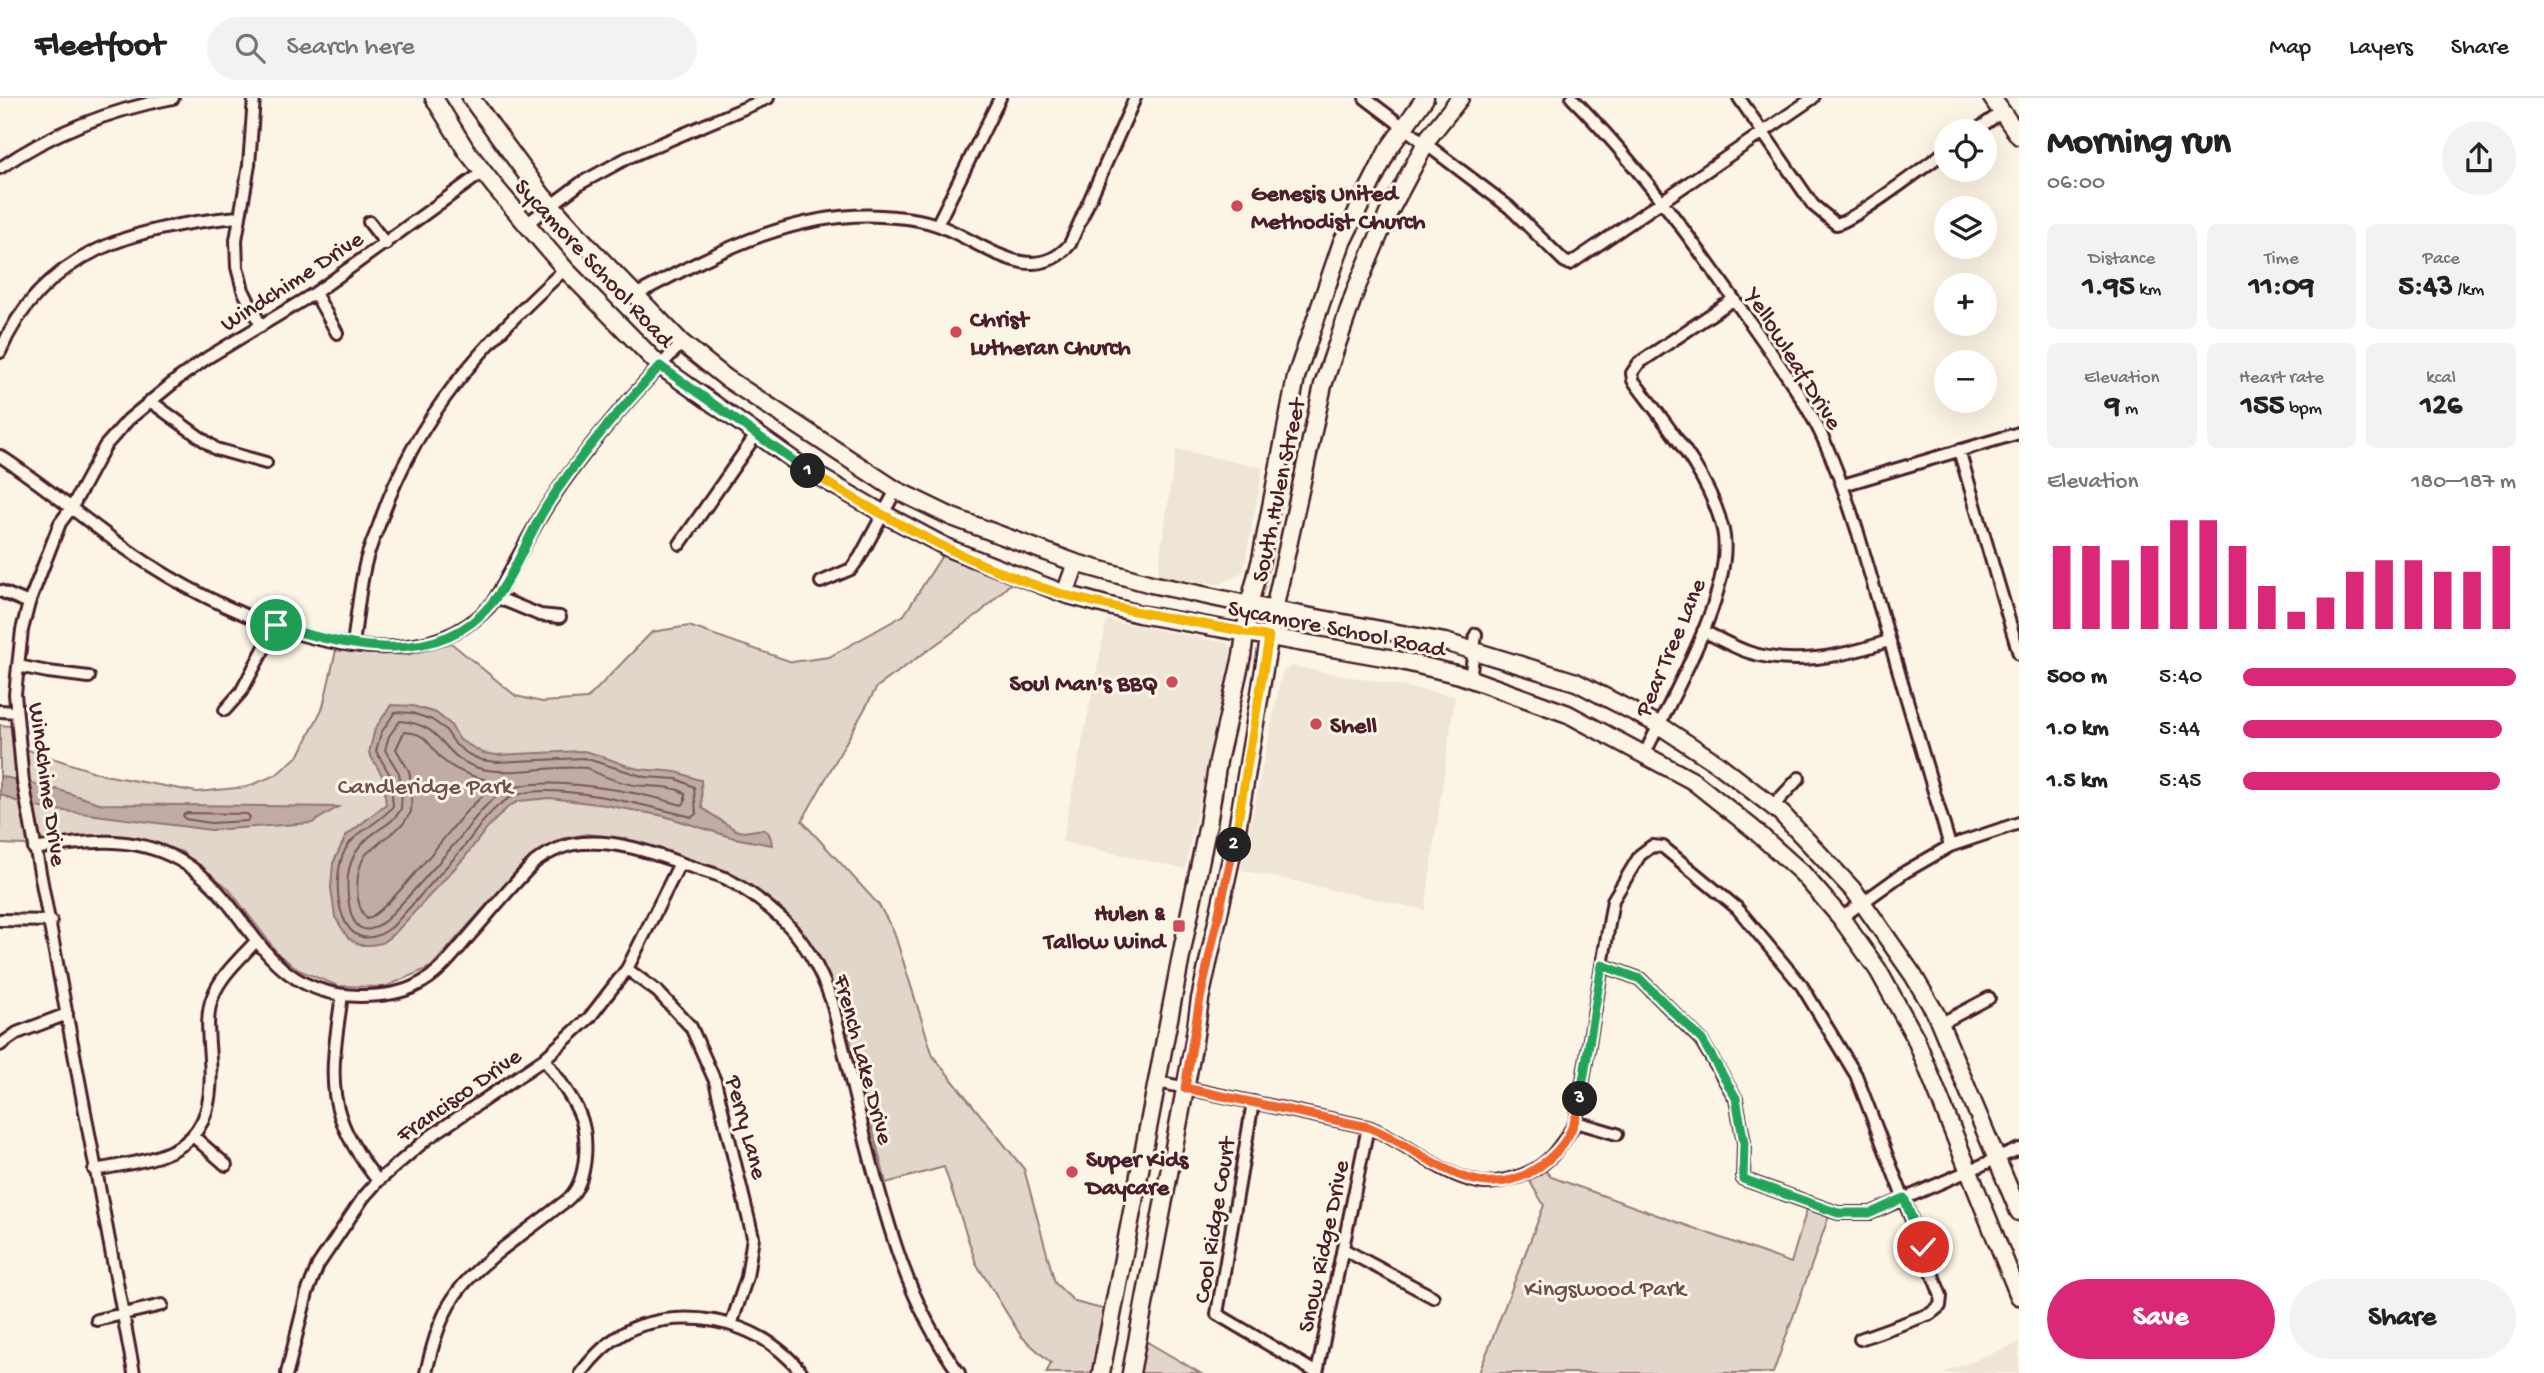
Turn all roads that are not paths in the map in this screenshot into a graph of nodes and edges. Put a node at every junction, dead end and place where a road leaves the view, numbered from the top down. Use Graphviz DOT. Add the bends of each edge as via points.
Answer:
graph roads {
  1 [pos="173,98"];
  2 [pos="254,98"];
  3 [pos="434,98"];
  4 [pos="768,98"];
  5 [pos="1000,98"];
  6 [pos="1135,98"];
  7 [pos="1365,98"];
  8 [pos="1425,98"];
  9 [pos="1461,98"];
  10 [pos="1572,98"];
  11 [pos="1739,98"];
  12 [pos="1813,98"];
  13 [pos="1992,98"];
  14 [pos="475,99"];
  15 [pos="2002,112"];
  16 [pos="1992,119"];
  17 [pos="1404,127"];
  18 [pos="1763,133"];
  19 [pos="2019,136"];
  20 [pos="1425,145"];
  21 [pos="1934,160"];
  22 [pos="0,168"];
  23 [pos="483,172"];
  24 [pos="1662,202"];
  25 [pos="550,204"];
  26 [pos="238,216"];
  27 [pos="369,222"];
  28 [pos="526,224"];
  29 [pos="937,225"];
  30 [pos="386,244"];
  31 [pos="565,269"];
  32 [pos="315,293"];
  33 [pos="635,295"];
  34 [pos="1734,299"];
  35 [pos="261,326"];
  36 [pos="337,333"];
  37 [pos="682,343"];
  38 [pos="0,352"];
  39 [pos="660,366"];
  40 [pos="1296,377"];
  41 [pos="1323,385"];
  42 [pos="150,401"];
  43 [pos="2019,433"];
  44 [pos="756,435"];
  45 [pos="1959,450"];
  46 [pos="0,456"];
  47 [pos="266,463"];
  48 [pos="1843,485"];
  49 [pos="896,490"];
  50 [pos="72,507"];
  51 [pos="884,514"];
  52 [pos="680,544"];
  53 [pos="1076,563"];
  54 [pos="821,582"];
  55 [pos="0,591"];
  56 [pos="1065,594"];
  57 [pos="496,597"];
  58 [pos="29,603"];
  59 [pos="1250,605"];
  60 [pos="1274,610"];
  61 [pos="560,617"];
  62 [pos="276,625"];
  63 [pos="1245,631"];
  64 [pos="1703,631"];
  65 [pos="1269,637"];
  66 [pos="1888,640"];
  67 [pos="1476,642"];
  68 [pos="353,644"];
  69 [pos="2019,654"];
  70 [pos="18,666"];
  71 [pos="89,677"];
  72 [pos="1470,679"];
  73 [pos="225,710"];
  74 [pos="0,711"];
  75 [pos="16,712"];
  76 [pos="1658,725"];
  77 [pos="1645,753"];
  78 [pos="1799,778"];
  79 [pos="1213,792"];
  80 [pos="1243,796"];
  81 [pos="1772,807"];
  82 [pos="2019,823"];
  83 [pos="1950,846"];
  84 [pos="34,849"];
  85 [pos="680,863"];
  86 [pos="1863,902"];
  87 [pos="1840,918"];
  88 [pos="0,920"];
  89 [pos="51,921"];
  90 [pos="256,941"];
  91 [pos="1183,946"];
  92 [pos="1210,956"];
  93 [pos="1602,965"];
  94 [pos="627,969"];
  95 [pos="342,995"];
  96 [pos="1989,998"];
  97 [pos="67,1014"];
  98 [pos="1940,1024"];
  99 [pos="0,1045"];
  100 [pos="544,1059"];
  101 [pos="1158,1083"];
  102 [pos="1185,1088"];
  103 [pos="1253,1102"];
  104 [pos="1576,1122"];
  105 [pos="1368,1127"];
  106 [pos="1617,1134"];
  107 [pos="193,1136"];
  108 [pos="2019,1149"];
  109 [pos="1998,1157"];
  110 [pos="226,1165"];
  111 [pos="1969,1169"];
  112 [pos="94,1170"];
  113 [pos="378,1181"];
  114 [pos="1904,1198"];
  115 [pos="2019,1212"];
  116 [pos="1343,1249"];
  117 [pos="2019,1296"];
  118 [pos="1433,1297"];
  119 [pos="162,1305"];
  120 [pos="1113,1313"];
  121 [pos="123,1314"];
  122 [pos="1142,1319"];
  123 [pos="97,1320"];
  124 [pos="731,1325"];
  125 [pos="1860,1339"];
  126 [pos="134,1373"];
  127 [pos="287,1373"];
  128 [pos="426,1373"];
  129 [pos="581,1373"];
  130 [pos="802,1373"];
  131 [pos="959,1373"];
  132 [pos="1101,1373"];
  133 [pos="1131,1373"];
  134 [pos="1317,1373"];
  1 -- 22 [label="street" via="51,136"];
  2 -- 26 [label="street" via="249,165"];
  3 -- 23 [label="main road, Sycamore School Road"];
  4 -- 25 [label="street" via="627,158"];
  5 -- 29 [label="street"];
  6 -- 29 [label="street" via="1070,244 1052,261 1018,262"];
  7 -- 17 [label="street"];
  8 -- 17 [label="main road, South Hulen Street"];
  9 -- 20 [label="main road, South Hulen Street"];
  10 -- 24 [label="street, Yellowleaf Drive"];
  11 -- 18 [label="street"];
  12 -- 18 [label="street"];
  13 -- 15 [label="main road"];
  14 -- 25 [label="main road, Sycamore School Road"];
  15 -- 16 [label="street"];
  15 -- 19 [label="main road"];
  17 -- 20 [label="street"];
  17 -- 40 [label="main road, South Hulen Street" via="1342,242"];
  18 -- 21 [label="street" via="1813,205 1840,224"];
  18 -- 24 [label="street"];
  20 -- 24 [label="street" via="1509,207 1570,264"];
  20 -- 41 [label="main road, South Hulen Street" via="1370,254"];
  23 -- 28 [label="main road, Sycamore School Road"];
  23 -- 30 [label="street, Windchime Drive"];
  24 -- 34 [label="street, Yellowleaf Drive"];
  25 -- 28 [label="street"];
  25 -- 33 [label="main road, Sycamore School Road"];
  26 -- 35 [label="street" via="237,267"];
  26 -- 38 [label="street" via="149,230 88,254 34,296"];
  27 -- 30 [label="street"];
  28 -- 31 [label="main road, Sycamore School Road"];
  29 -- 33 [label="street" via="892,216 828,218 733,246"];
  30 -- 32 [label="street, Windchime Drive"];
  31 -- 39 [label="main road, Sycamore School Road"];
  31 -- 68 [label="street" via="464,370 410,450 365,565"];
  32 -- 35 [label="street, Windchime Drive"];
  32 -- 36 [label="street"];
  33 -- 37 [label="main road, Sycamore School Road"];
  34 -- 48 [label="street, Yellowleaf Drive" via="1813,419"];
  34 -- 64 [label="street, Pear Tree Lane" via="1639,363 1632,373 1694,464 1723,531 1724,567"];
  35 -- 42 [label="street, Windchime Drive" via="207,358"];
  37 -- 39 [label="street"];
  37 -- 49 [label="main road, Sycamore School Road" via="726,378"];
  39 -- 44 [label="main road, Sycamore School Road"];
  39 -- 57 [label="street" via="577,460"];
  40 -- 41 [label="main road"];
  40 -- 59 [label="main road, South Hulen Street"];
  41 -- 60 [label="main road, South Hulen Street"];
  42 -- 47 [label="street" via="216,449"];
  42 -- 50 [label="street, Windchime Drive" via="105,446"];
  43 -- 45 [label="street"];
  44 -- 51 [label="main road, Sycamore School Road" via="806,470"];
  44 -- 52 [label="street"];
  45 -- 48 [label="street"];
  45 -- 69 [label="street"];
  46 -- 50 [label="street"];
  48 -- 66 [label="street, Yellowleaf Drive"];
  49 -- 51 [label="street"];
  49 -- 53 [label="main road, Sycamore School Road" via="952,517"];
  50 -- 58 [label="street, Windchime Drive" via="60,523"];
  50 -- 62 [label="street" via="184,586"];
  51 -- 54 [label="street" via="851,569"];
  51 -- 56 [label="main road, Sycamore School Road" via="950,549"];
  53 -- 56 [label="main road"];
  53 -- 59 [label="main road, Sycamore School Road"];
  55 -- 58 [label="street"];
  56 -- 63 [label="main road, Sycamore School Road" via="1139,614"];
  57 -- 61 [label="street" via="540,615"];
  57 -- 68 [label="street" via="475,619 440,639 413,646"];
  58 -- 70 [label="street, Windchime Drive"];
  59 -- 60 [label="main road, Sycamore School Road"];
  59 -- 63 [label="main road, South Hulen Street"];
  60 -- 65 [label="main road, South Hulen Street"];
  60 -- 67 [label="main road, Sycamore School Road" via="1445,642"];
  62 -- 68 [label="street"];
  62 -- 73 [label="street" via="241,692"];
  63 -- 65 [label="main road, Sycamore School Road"];
  63 -- 79 [label="main road, South Hulen Street"];
  64 -- 66 [label="street" via="1747,652 1790,659 1864,649"];
  64 -- 76 [label="street, Pear Tree Lane"];
  65 -- 72 [label="main road, Sycamore School Road" via="1389,658"];
  65 -- 80 [label="main road, South Hulen Street"];
  66 -- 83 [label="street, Yellowleaf Drive"];
  67 -- 72 [label="street"];
  67 -- 76 [label="main road, Sycamore School Road" via="1576,682 1594,683"];
  70 -- 71 [label="street"];
  70 -- 75 [label="street, Windchime Drive"];
  72 -- 77 [label="main road, Sycamore School Road" via="1568,714"];
  74 -- 75 [label="street"];
  75 -- 84 [label="street, Windchime Drive"];
  76 -- 77 [label="street, Pear Tree Lane"];
  76 -- 81 [label="main road, Sycamore School Road"];
  77 -- 87 [label="main road, Sycamore School Road" via="1693,781 1744,821 1802,873"];
  78 -- 81 [label="street"];
  79 -- 80 [label="main road"];
  79 -- 91 [label="main road, South Hulen Street"];
  80 -- 92 [label="main road, South Hulen Street"];
  81 -- 86 [label="main road, Sycamore School Road"];
  82 -- 83 [label="street"];
  83 -- 86 [label="street"];
  84 -- 89 [label="street, Windchime Drive"];
  84 -- 90 [label="street, French Lake Drive" via="113,840 157,850 190,866 215,887"];
  85 -- 94 [label="street, Francisco Drive"];
  85 -- 95 [label="street, French Lake Drive" via="607,843 582,843 547,854 534,862 441,969 417,986 392,993"];
  85 -- 131 [label="street, French Lake Drive" via="726,879 759,901 798,938 822,975 884,1214 907,1283"];
  86 -- 87 [label="street"];
  86 -- 98 [label="main road, Sycamore School Road"];
  87 -- 111 [label="main road, Sycamore School Road" via="1878,970 1915,1037"];
  88 -- 89 [label="street"];
  89 -- 97 [label="street, Windchime Drive"];
  90 -- 95 [label="street, French Lake Drive" via="277,965 301,981"];
  90 -- 107 [label="street" via="211,999 212,1085 205,1119"];
  91 -- 92 [label="main road"];
  91 -- 101 [label="main road, South Hulen Street"];
  92 -- 102 [label="main road, South Hulen Street"];
  93 -- 104 [label="street"];
  93 -- 114 [label="street" via="1640,979 1702,1040 1736,1098 1744,1143 1743,1179 1838,1213 1871,1213"];
  93 -- 114 [label="street" via="1613,900 1640,855 1652,846 1663,847 1737,908 1802,986 1856,1075"];
  94 -- 100 [label="street, Francisco Drive" via="590,1017"];
  94 -- 124 [label="street, Perry Lane" via="658,992 691,1027 715,1081 753,1237 747,1276"];
  95 -- 113 [label="street" via="333,1089 341,1123"];
  96 -- 98 [label="street"];
  97 -- 99 [label="street" via="17,1033"];
  97 -- 112 [label="street, Windchime Drive"];
  98 -- 109 [label="main road, Sycamore School Road"];
  100 -- 113 [label="street, Francisco Drive" via="428,1138"];
  100 -- 128 [label="street" via="580,1114 585,1132 581,1175 573,1195 483,1264 452,1299"];
  101 -- 102 [label="street"];
  101 -- 120 [label="main road, South Hulen Street"];
  102 -- 103 [label="street"];
  102 -- 122 [label="main road, South Hulen Street"];
  103 -- 105 [label="street"];
  103 -- 134 [label="street, Cool Ridge Court" via="1217,1314"];
  104 -- 105 [label="street" via="1557,1153 1531,1172 1479,1183"];
  104 -- 106 [label="street"];
  105 -- 116 [label="street, Snow Ridge Drive"];
  107 -- 110 [label="street"];
  107 -- 112 [label="street" via="156,1159"];
  108 -- 109 [label="street"];
  109 -- 111 [label="street"];
  109 -- 115 [label="main road, Sycamore School Road"];
  111 -- 114 [label="street"];
  111 -- 117 [label="main road, Sycamore School Road"];
  112 -- 121 [label="street, Windchime Drive"];
  113 -- 127 [label="street, Francisco Drive" via="318,1265"];
  114 -- 125 [label="street" via="1941,1301 1930,1314"];
  116 -- 118 [label="street"];
  116 -- 134 [label="street, Snow Ridge Drive"];
  119 -- 121 [label="street"];
  120 -- 122 [label="main road"];
  120 -- 132 [label="main road, South Hulen Street"];
  121 -- 123 [label="street"];
  121 -- 126 [label="street, Windchime Drive"];
  122 -- 133 [label="main road, South Hulen Street"];
  124 -- 129 [label="street" via="693,1318 647,1323 611,1342"];
  124 -- 130 [label="street" via="780,1348"];
}
